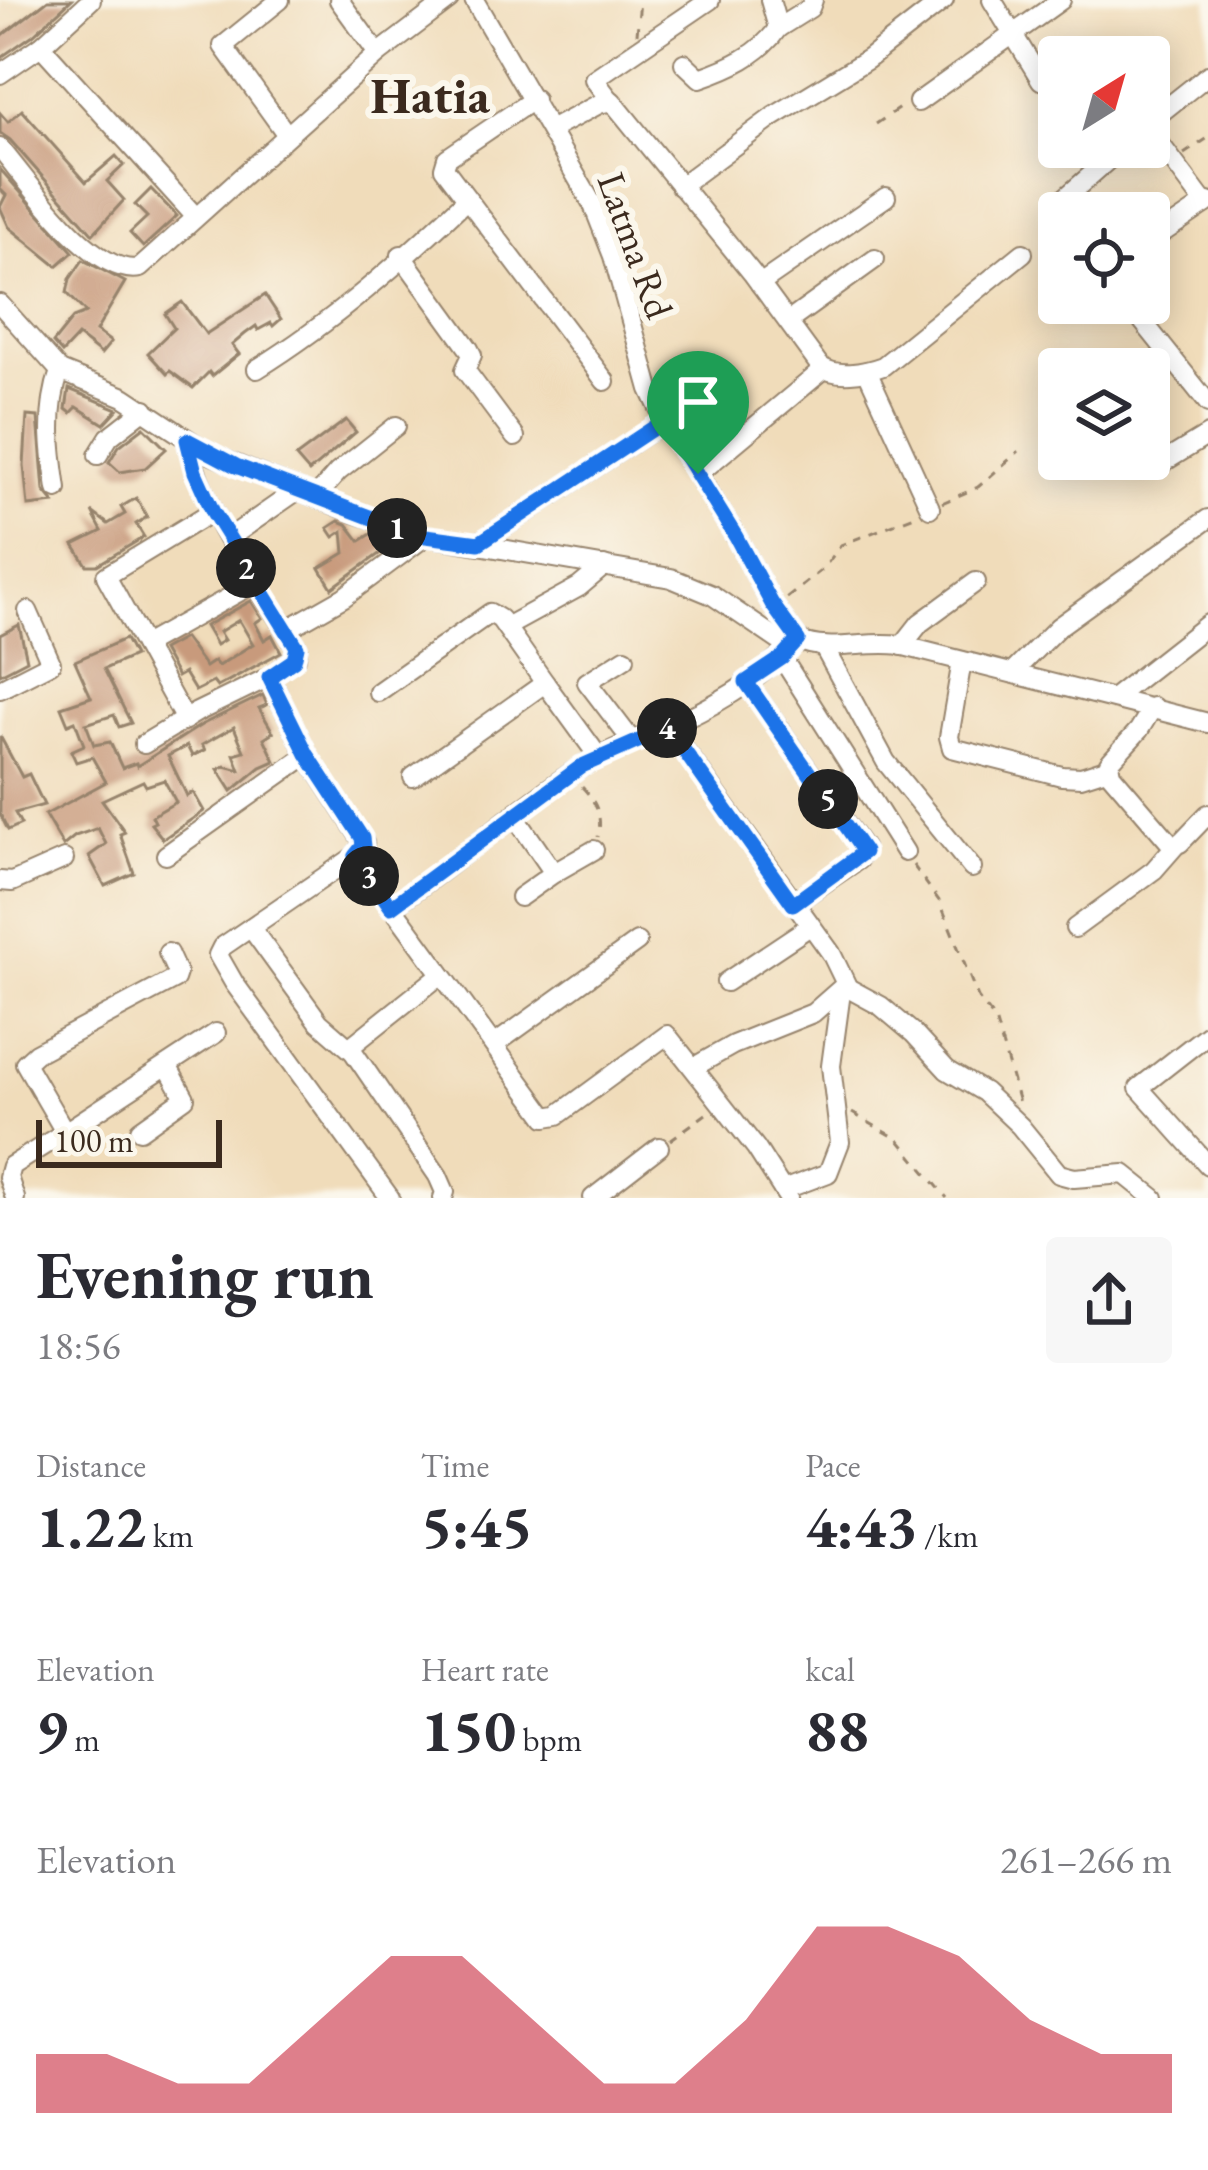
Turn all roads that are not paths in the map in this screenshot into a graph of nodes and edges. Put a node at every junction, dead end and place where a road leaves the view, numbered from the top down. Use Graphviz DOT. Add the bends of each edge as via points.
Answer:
graph roads {
  1 [pos="91,0"];
  2 [pos="280,0"];
  3 [pos="339,0"];
  4 [pos="449,0"];
  5 [pos="475,0"];
  6 [pos="710,0"];
  7 [pos="770,0"];
  8 [pos="813,0"];
  9 [pos="944,0"];
  10 [pos="992,0"];
  11 [pos="1060,0"];
  12 [pos="778,28"];
  13 [pos="1012,34"];
  14 [pos="40,46"];
  15 [pos="378,54"];
  16 [pos="684,63"];
  17 [pos="0,74"];
  18 [pos="1038,74"];
  19 [pos="1208,75"];
  20 [pos="535,99"];
  21 [pos="610,100"];
  22 [pos="917,102"];
  23 [pos="1170,108"];
  24 [pos="552,129"];
  25 [pos="286,135"];
  26 [pos="0,148"];
  27 [pos="1170,154"];
  28 [pos="1099,168"];
  29 [pos="680,186"];
  30 [pos="1072,192"];
  31 [pos="886,197"];
  32 [pos="466,199"];
  33 [pos="1207,203"];
  34 [pos="195,216"];
  35 [pos="1170,228"];
  36 [pos="1022,253"];
  37 [pos="401,255"];
  38 [pos="875,260"];
  39 [pos="760,284"];
  40 [pos="0,304"];
  41 [pos="789,322"];
  42 [pos="1145,324"];
  43 [pos="256,369"];
  44 [pos="823,370"];
  45 [pos="60,371"];
  46 [pos="867,371"];
  47 [pos="605,381"];
  48 [pos="1207,399"];
  49 [pos="145,409"];
  50 [pos="664,421"];
  51 [pos="396,426"];
  52 [pos="1208,435"];
  53 [pos="515,437"];
  54 [pos="187,440"];
  55 [pos="98,454"];
  56 [pos="1170,458"];
  57 [pos="698,474"];
  58 [pos="57,489"];
  59 [pos="307,493"];
  60 [pos="930,508"];
  61 [pos="213,512"];
  62 [pos="1208,519"];
  63 [pos="426,536"];
  64 [pos="229,538"];
  65 [pos="479,543"];
  66 [pos="604,566"];
  67 [pos="976,582"];
  68 [pos="255,583"];
  69 [pos="28,611"];
  70 [pos="1208,624"];
  71 [pos="506,627"];
  72 [pos="286,630"];
  73 [pos="144,645"];
  74 [pos="824,646"];
  75 [pos="902,646"];
  76 [pos="790,649"];
  77 [pos="625,658"];
  78 [pos="962,661"];
  79 [pos="1013,672"];
  80 [pos="269,677"];
  81 [pos="746,682"];
  82 [pos="545,683"];
  83 [pos="0,688"];
  84 [pos="378,692"];
  85 [pos="1115,697"];
  86 [pos="1153,707"];
  87 [pos="185,720"];
  88 [pos="1208,723"];
  89 [pos="668,728"];
  90 [pos="632,741"];
  91 [pos="144,744"];
  92 [pos="307,754"];
  93 [pos="590,761"];
  94 [pos="1108,768"];
  95 [pos="413,777"];
  96 [pos="1208,814"];
  97 [pos="514,815"];
  98 [pos="1175,845"];
  99 [pos="594,850"];
  100 [pos="905,852"];
  101 [pos="166,855"];
  102 [pos="355,856"];
  103 [pos="64,859"];
  104 [pos="972,868"];
  105 [pos="554,873"];
  106 [pos="0,881"];
  107 [pos="520,897"];
  108 [pos="793,904"];
  109 [pos="391,907"];
  110 [pos="809,926"];
  111 [pos="251,928"];
  112 [pos="1075,928"];
  113 [pos="637,942"];
  114 [pos="168,953"];
  115 [pos="440,976"];
  116 [pos="726,982"];
  117 [pos="844,989"];
  118 [pos="216,1034"];
  119 [pos="1208,1034"];
  120 [pos="494,1045"];
  121 [pos="350,1049"];
  122 [pos="168,1067"];
  123 [pos="694,1067"];
  124 [pos="140,1130"];
  125 [pos="65,1132"];
  126 [pos="659,1147"];
  127 [pos="1208,1165"];
  128 [pos="786,1194"];
  129 [pos="601,1196"];
  130 [pos="15,1198"];
  131 [pos="390,1198"];
  132 [pos="443,1198"];
  133 [pos="1154,1198"];
  1 -- 14 [label="street"];
  2 -- 25 [label="street" via="223,46"];
  3 -- 15 [label="street"];
  4 -- 15 [label="street"];
  5 -- 20 [label="street, Latma Rd"];
  6 -- 21 [label="street" via="594,79"];
  7 -- 12 [label="street"];
  8 -- 12 [label="street"];
  9 -- 29 [label="street"];
  10 -- 13 [label="street"];
  11 -- 13 [label="street"];
  12 -- 16 [label="street" via="723,70 696,78"];
  13 -- 18 [label="street"];
  13 -- 22 [label="street"];
  14 -- 17 [label="street"];
  14 -- 34 [label="street"];
  15 -- 25 [label="street"];
  19 -- 23 [label="street"];
  20 -- 24 [label="street, Latma Rd"];
  20 -- 32 [label="street" via="447,158 446,173"];
  21 -- 24 [label="street"];
  21 -- 29 [label="street"];
  24 -- 50 [label="street, Latma Rd" via="603,228"];
  25 -- 34 [label="street"];
  26 -- 34 [label="street" via="113,266 148,264"];
  27 -- 33 [label="street"];
  28 -- 30 [label="street"];
  29 -- 39 [label="street"];
  31 -- 39 [label="street"];
  32 -- 37 [label="street"];
  32 -- 47 [label="street"];
  33 -- 35 [label="street"];
  36 -- 46 [label="street"];
  37 -- 43 [label="street"];
  37 -- 53 [label="street" via="466,343 472,355 465,370"];
  38 -- 41 [label="street"];
  39 -- 41 [label="street"];
  40 -- 45 [label="street"];
  41 -- 44 [label="street"];
  42 -- 48 [label="street"];
  44 -- 46 [label="street"];
  44 -- 57 [label="street"];
  45 -- 49 [label="street"];
  45 -- 58 [label="street" via="50,436"];
  46 -- 60 [label="street"];
  49 -- 54 [label="street"];
  49 -- 55 [label="street"];
  50 -- 57 [label="street, Latma Rd"];
  50 -- 65 [label="street"];
  51 -- 59 [label="street"];
  52 -- 56 [label="street"];
  54 -- 59 [label="street"];
  54 -- 61 [label="street"];
  57 -- 76 [label="street, Latma Rd"];
  59 -- 63 [label="street"];
  59 -- 64 [label="street"];
  61 -- 64 [label="street"];
  61 -- 73 [label="street" via="106,576"];
  62 -- 79 [label="street" via="1058,627"];
  63 -- 65 [label="street"];
  63 -- 72 [label="street"];
  64 -- 68 [label="street"];
  65 -- 66 [label="street"];
  66 -- 71 [label="street"];
  66 -- 76 [label="street" via="692,584"];
  67 -- 75 [label="street"];
  68 -- 72 [label="street"];
  68 -- 73 [label="street"];
  69 -- 83 [label="street" via="51,663"];
  70 -- 85 [label="street"];
  71 -- 82 [label="street"];
  71 -- 84 [label="street" via="496,614 484,616"];
  72 -- 80 [label="street" via="296,657"];
  73 -- 87 [label="street"];
  74 -- 75 [label="street"];
  74 -- 76 [label="street"];
  74 -- 104 [label="street" via="886,761"];
  75 -- 78 [label="street"];
  76 -- 81 [label="street"];
  76 -- 100 [label="street, Latma Rd"];
  77 -- 90 [label="street" via="587,682"];
  78 -- 79 [label="street"];
  78 -- 94 [label="street" via="952,748 1062,776"];
  79 -- 85 [label="street"];
  80 -- 87 [label="street"];
  80 -- 92 [label="street"];
  81 -- 89 [label="street"];
  81 -- 108 [label="street" via="863,848 858,860"];
  82 -- 93 [label="street"];
  82 -- 95 [label="street"];
  85 -- 86 [label="street"];
  86 -- 88 [label="street"];
  86 -- 94 [label="street"];
  87 -- 91 [label="street"];
  89 -- 90 [label="street"];
  89 -- 108 [label="street"];
  90 -- 93 [label="street"];
  92 -- 101 [label="street"];
  92 -- 102 [label="street" via="362,838"];
  93 -- 97 [label="street"];
  94 -- 98 [label="street"];
  96 -- 98 [label="street"];
  97 -- 105 [label="street"];
  97 -- 109 [label="street"];
  98 -- 112 [label="street"];
  99 -- 105 [label="street"];
  102 -- 109 [label="street"];
  102 -- 111 [label="street"];
  103 -- 106 [label="street"];
  105 -- 107 [label="street"];
  108 -- 110 [label="street"];
  109 -- 115 [label="street"];
  110 -- 116 [label="street"];
  110 -- 117 [label="street" via="831,952"];
  111 -- 121 [label="street" via="319,1022"];
  111 -- 131 [label="street" via="222,947 219,960"];
  113 -- 120 [label="street"];
  114 -- 125 [label="street" via="175,979 25,1063"];
  115 -- 120 [label="street"];
  115 -- 121 [label="street"];
  117 -- 123 [label="street" via="800,1020"];
  117 -- 128 [label="street" via="831,1061 840,1142 832,1168"];
  117 -- 133 [label="street" via="881,1006 947,1070 984,1092 1059,1174 1124,1174"];
  118 -- 122 [label="street"];
  119 -- 127 [label="street" via="1139,1088"];
  120 -- 123 [label="street" via="548,1119 665,1035"];
  121 -- 132 [label="street" via="438,1176"];
  122 -- 124 [label="street" via="185,1098"];
  122 -- 125 [label="street"];
  123 -- 128 [label="street"];
  125 -- 130 [label="street" via="11,1166"];
  126 -- 129 [label="street"];
}
